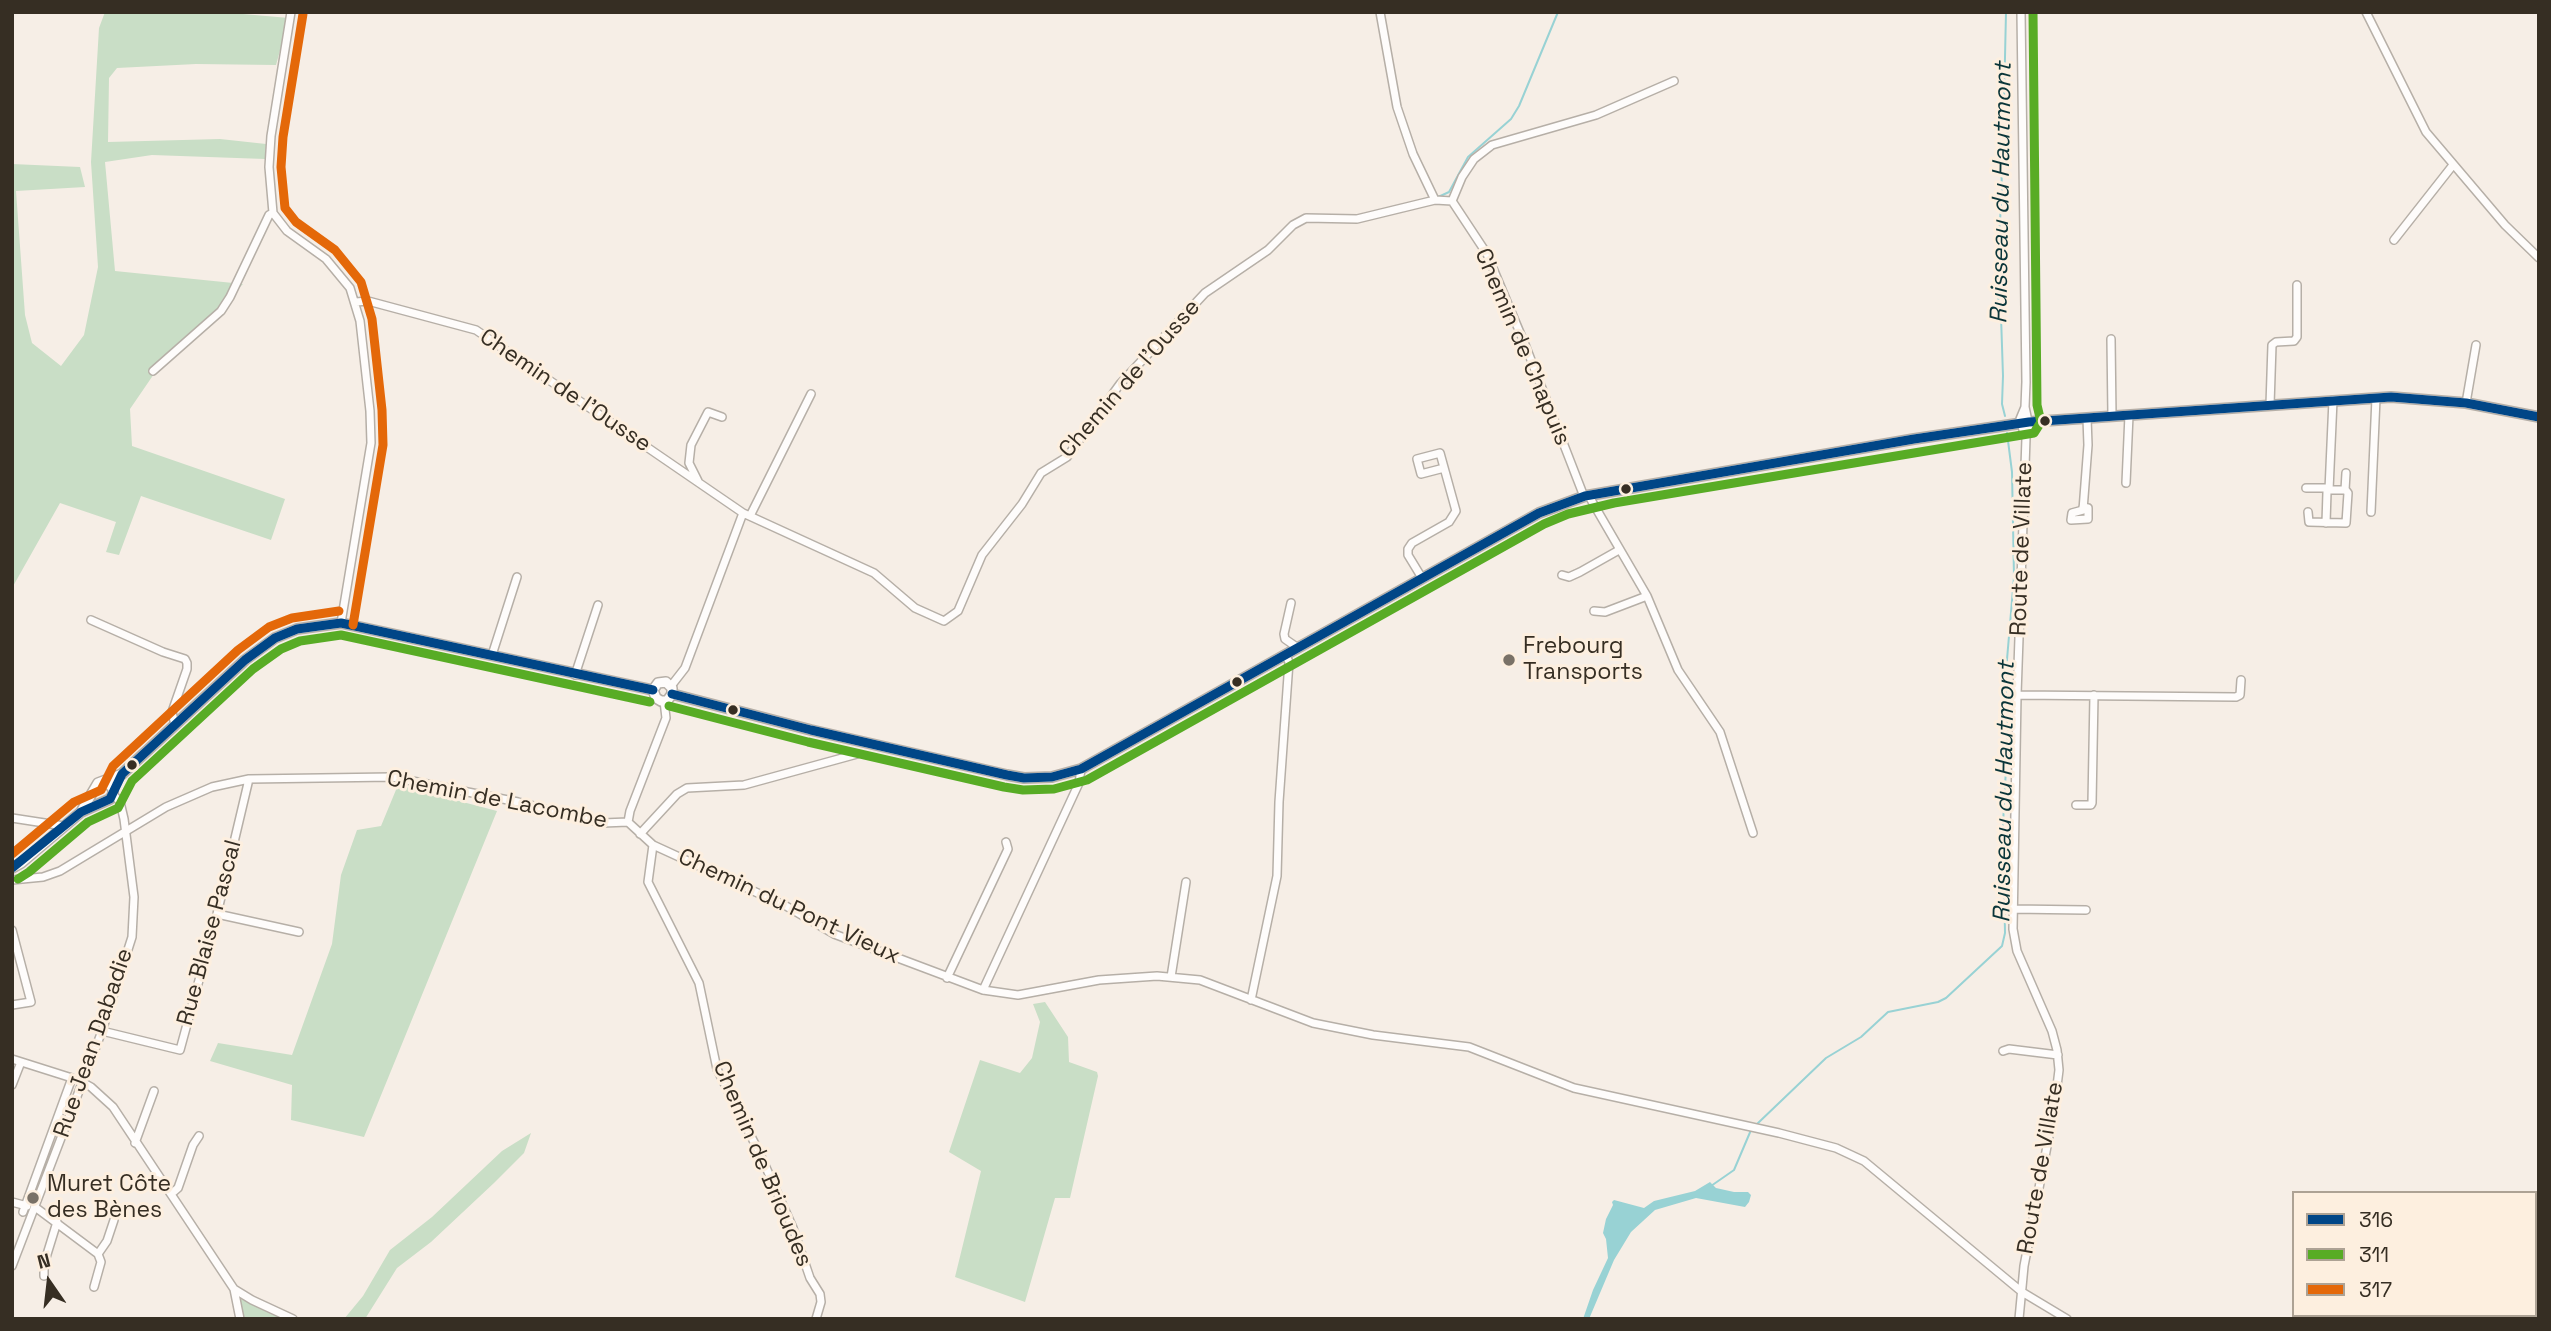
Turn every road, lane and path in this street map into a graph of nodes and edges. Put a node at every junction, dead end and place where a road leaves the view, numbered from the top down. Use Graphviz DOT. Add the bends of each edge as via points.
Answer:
graph roads {
  1 [pos="291,12"];
  2 [pos="1380,12"];
  3 [pos="2021,12"];
  4 [pos="2366,12"];
  5 [pos="1674,81"];
  6 [pos="2453,165"];
  7 [pos="1435,200"];
  8 [pos="1451,201"];
  9 [pos="273,213"];
  10 [pos="2394,240"];
  11 [pos="2539,258"];
  12 [pos="348,285"];
  13 [pos="2297,285"];
  14 [pos="368,300"];
  15 [pos="356,302"];
  16 [pos="2111,339"];
  17 [pos="2476,345"];
  18 [pos="153,371"];
  19 [pos="811,394"];
  20 [pos="2376,398"];
  21 [pos="2333,400"];
  22 [pos="2466,403"];
  23 [pos="2270,405"];
  24 [pos="2129,415"];
  25 [pos="2112,416"];
  26 [pos="722,417"];
  27 [pos="2539,417"];
  28 [pos="2087,418"];
  29 [pos="2025,423"];
  30 [pos="1444,468"];
  31 [pos="2346,473"];
  32 [pos="698,481"];
  33 [pos="2126,483"];
  34 [pos="2306,488"];
  35 [pos="2329,489"];
  36 [pos="2345,489"];
  37 [pos="1585,496"];
  38 [pos="2083,507"];
  39 [pos="2308,512"];
  40 [pos="2371,512"];
  41 [pos="746,514"];
  42 [pos="2326,523"];
  43 [pos="1619,550"];
  44 [pos="1562,575"];
  45 [pos="517,577"];
  46 [pos="1422,578"];
  47 [pos="1647,596"];
  48 [pos="1291,603"];
  49 [pos="598,606"];
  50 [pos="1594,611"];
  51 [pos="91,620"];
  52 [pos="341,623"];
  53 [pos="1298,649"];
  54 [pos="492,655"];
  55 [pos="1286,656"];
  56 [pos="575,675"];
  57 [pos="2241,680"];
  58 [pos="653,690"];
  59 [pos="672,690"];
  60 [pos="2017,695"];
  61 [pos="2094,695"];
  62 [pos="664,701"];
  63 [pos="174,725"];
  64 [pos="858,754"];
  65 [pos="1081,769"];
  66 [pos="122,774"];
  67 [pos="249,779"];
  68 [pos="105,782"];
  69 [pos="94,792"];
  70 [pos="109,797"];
  71 [pos="2076,805"];
  72 [pos="81,812"];
  73 [pos="12,818"];
  74 [pos="628,822"];
  75 [pos="64,825"];
  76 [pos="126,833"];
  77 [pos="1753,833"];
  78 [pos="640,834"];
  79 [pos="1006,842"];
  80 [pos="653,845"];
  81 [pos="12,868"];
  82 [pos="12,880"];
  83 [pos="1186,883"];
  84 [pos="2012,909"];
  85 [pos="2086,910"];
  86 [pos="217,914"];
  87 [pos="12,930"];
  88 [pos="299,932"];
  89 [pos="1171,977"];
  90 [pos="947,978"];
  91 [pos="983,990"];
  92 [pos="1251,1000"];
  93 [pos="12,1005"];
  94 [pos="102,1031"];
  95 [pos="2003,1051"];
  96 [pos="2058,1055"];
  97 [pos="12,1059"];
  98 [pos="21,1062"];
  99 [pos="82,1082"];
  100 [pos="12,1085"];
  101 [pos="154,1091"];
  102 [pos="199,1136"];
  103 [pos="135,1143"];
  104 [pos="171,1194"];
  105 [pos="12,1202"];
  106 [pos="12,1209"];
  107 [pos="24,1209"];
  108 [pos="33,1210"];
  109 [pos="114,1220"];
  110 [pos="57,1222"];
  111 [pos="98,1254"];
  112 [pos="12,1266"];
  113 [pos="44,1276"];
  114 [pos="94,1287"];
  115 [pos="234,1289"];
  116 [pos="2022,1292"];
  117 [pos="240,1319"];
  118 [pos="293,1319"];
  119 [pos="816,1319"];
  120 [pos="2019,1319"];
  121 [pos="2067,1319"];
  1 -- 9 [label="street" via="268,167"];
  2 -- 7 [label="street" via="1397,107"];
  3 -- 29 [label="street"];
  4 -- 6 [label="street" via="2420,122"];
  5 -- 8 [label="street" via="1596,115 1492,145 1474,159"];
  6 -- 10 [label="street"];
  6 -- 11 [label="street"];
  7 -- 8 [label="street, Chemin de l'Ousse"];
  7 -- 41 [label="street, Chemin de l'Ousse" via="1357,219 1306,218 1205,293 1120,384 1067,457 1041,473 982,555 958,611 944,621 915,608 874,573"];
  8 -- 37 [label="street, Chemin de Chapuis" via="1486,254"];
  9 -- 12 [label="street" via="287,230 326,259"];
  9 -- 18 [label="street" via="220,311"];
  12 -- 14 [label="street, Chemin de l'Ousse"];
  12 -- 15 [label="street"];
  13 -- 23 [label="street" via="2297,337 2272,345"];
  14 -- 15 [label="street, Chemin de l'Ousse"];
  14 -- 32 [label="street, Chemin de l'Ousse" via="476,330"];
  15 -- 52 [label="street" via="365,351 371,443"];
  16 -- 25 [label="street"];
  17 -- 22 [label="street"];
  19 -- 41 [label="street"];
  20 -- 21 [label="main road"];
  20 -- 22 [label="main road"];
  20 -- 40 [label="street"];
  21 -- 23 [label="main road"];
  21 -- 35 [label="street"];
  22 -- 27 [label="main road"];
  23 -- 24 [label="main road"];
  24 -- 25 [label="main road"];
  24 -- 33 [label="street"];
  25 -- 28 [label="main road"];
  26 -- 32 [label="street" via="708,412 690,447 689,463"];
  28 -- 29 [label="main road"];
  28 -- 38 [label="street"];
  29 -- 37 [label="main road"];
  29 -- 60 [label="street, Route de Villate"];
  30 -- 46 [label="street" via="1456,511 1449,523 1408,549"];
  31 -- 36 [label="street"];
  32 -- 41 [label="street, Chemin de l'Ousse"];
  34 -- 35 [label="street"];
  35 -- 36 [label="street"];
  35 -- 42 [label="street"];
  36 -- 42 [label="street" via="2347,522"];
  37 -- 43 [label="street, Chemin de Chapuis"];
  37 -- 46 [label="main road" via="1539,513"];
  39 -- 42 [label="street" via="2309,522"];
  41 -- 59 [label="street"];
  43 -- 44 [label="street" via="1569,577"];
  43 -- 47 [label="street, Chemin de Chapuis"];
  45 -- 54 [label="street"];
  46 -- 53 [label="main road"];
  47 -- 50 [label="street" via="1605,612"];
  47 -- 77 [label="street, Chemin de Chapuis" via="1678,670 1720,732"];
  48 -- 53 [label="street" via="1283,634"];
  49 -- 56 [label="street"];
  51 -- 63 [label="street" via="185,659 187,669 172,712"];
  52 -- 54 [label="main road"];
  52 -- 63 [label="main road" via="296,629 275,638"];
  53 -- 55 [label="main road"];
  54 -- 56 [label="main road"];
  55 -- 65 [label="main road"];
  55 -- 92 [label="street" via="1277,876"];
  56 -- 58 [label="main road"];
  57 -- 61 [label="street" via="2236,697"];
  58 -- 59 [label="main road" via="666,682"];
  58 -- 62 [label="main road" via="656,698"];
  59 -- 62 [label="main road"];
  59 -- 65 [label="main road" via="811,730 1024,778"];
  60 -- 61 [label="street"];
  60 -- 84 [label="street, Route de Villate"];
  61 -- 71 [label="street" via="2092,803"];
  62 -- 74 [label="street" via="666,718"];
  63 -- 66 [label="main road"];
  64 -- 78 [label="street" via="744,785 687,788"];
  65 -- 91 [label="street" via="1079,783"];
  66 -- 68 [label="main road"];
  66 -- 70 [label="main road"];
  67 -- 74 [label="street, Chemin de Lacombe" via="392,777 603,823"];
  67 -- 76 [label="street, Chemin de Lacombe" via="212,787 166,807"];
  67 -- 86 [label="street, Rue Blaise Pascal"];
  68 -- 69 [label="main road"];
  68 -- 70 [label="main road" via="111,785"];
  69 -- 70 [label="main road" via="96,798"];
  69 -- 72 [label="main road"];
  70 -- 72 [label="main road"];
  70 -- 76 [label="street, Rue Jean Dabadie" via="122,814"];
  72 -- 75 [label="main road"];
  73 -- 75 [label="street"];
  74 -- 78 [label="street"];
  75 -- 81 [label="main road"];
  76 -- 82 [label="street, Chemin de Lacombe" via="60,872"];
  76 -- 94 [label="street, Rue Jean Dabadie" via="134,897 132,937"];
  78 -- 80 [label="street"];
  79 -- 90 [label="street" via="1008,849"];
  80 -- 90 [label="street, Chemin du Pont Vieux" via="786,906 834,934"];
  80 -- 119 [label="street, Chemin de Brioudes" via="648,882 699,983 717,1069 760,1154 820,1294"];
  83 -- 89 [label="street"];
  84 -- 85 [label="street"];
  84 -- 96 [label="street, Route de Villate" via="2017,951"];
  86 -- 88 [label="street"];
  86 -- 94 [label="street, Rue Blaise Pascal" via="180,1050"];
  87 -- 93 [label="street" via="31,1002"];
  89 -- 91 [label="street, Chemin du Pont Vieux" via="1099,980 1017,995"];
  89 -- 92 [label="street, Chemin du Pont Vieux" via="1200,980"];
  90 -- 91 [label="street, Chemin du Pont Vieux"];
  92 -- 116 [label="street, Chemin du Pont Vieux" via="1313,1023 1469,1047 1574,1088 1836,1148 1864,1161"];
  94 -- 99 [label="street, Rue Jean Dabadie"];
  95 -- 96 [label="street"];
  96 -- 116 [label="street, Route de Villate" via="2054,1110"];
  97 -- 98 [label="street"];
  98 -- 100 [label="street"];
  98 -- 107 [label="street" via="72,1078"];
  99 -- 103 [label="street" via="113,1107"];
  99 -- 108 [label="street, Rue Jean Dabadie"];
  101 -- 103 [label="street"];
  102 -- 104 [label="street" via="178,1188"];
  103 -- 104 [label="street"];
  104 -- 115 [label="street"];
  105 -- 107 [label="street"];
  106 -- 107 [label="street"];
  107 -- 108 [label="street"];
  108 -- 110 [label="street"];
  108 -- 112 [label="street, Rue Jean Dabadie"];
  109 -- 111 [label="street"];
  110 -- 111 [label="street"];
  110 -- 113 [label="street"];
  111 -- 114 [label="street" via="101,1262"];
  115 -- 117 [label="street"];
  115 -- 118 [label="street"];
  116 -- 120 [label="street, Route de Villate"];
  116 -- 121 [label="street"];
}
